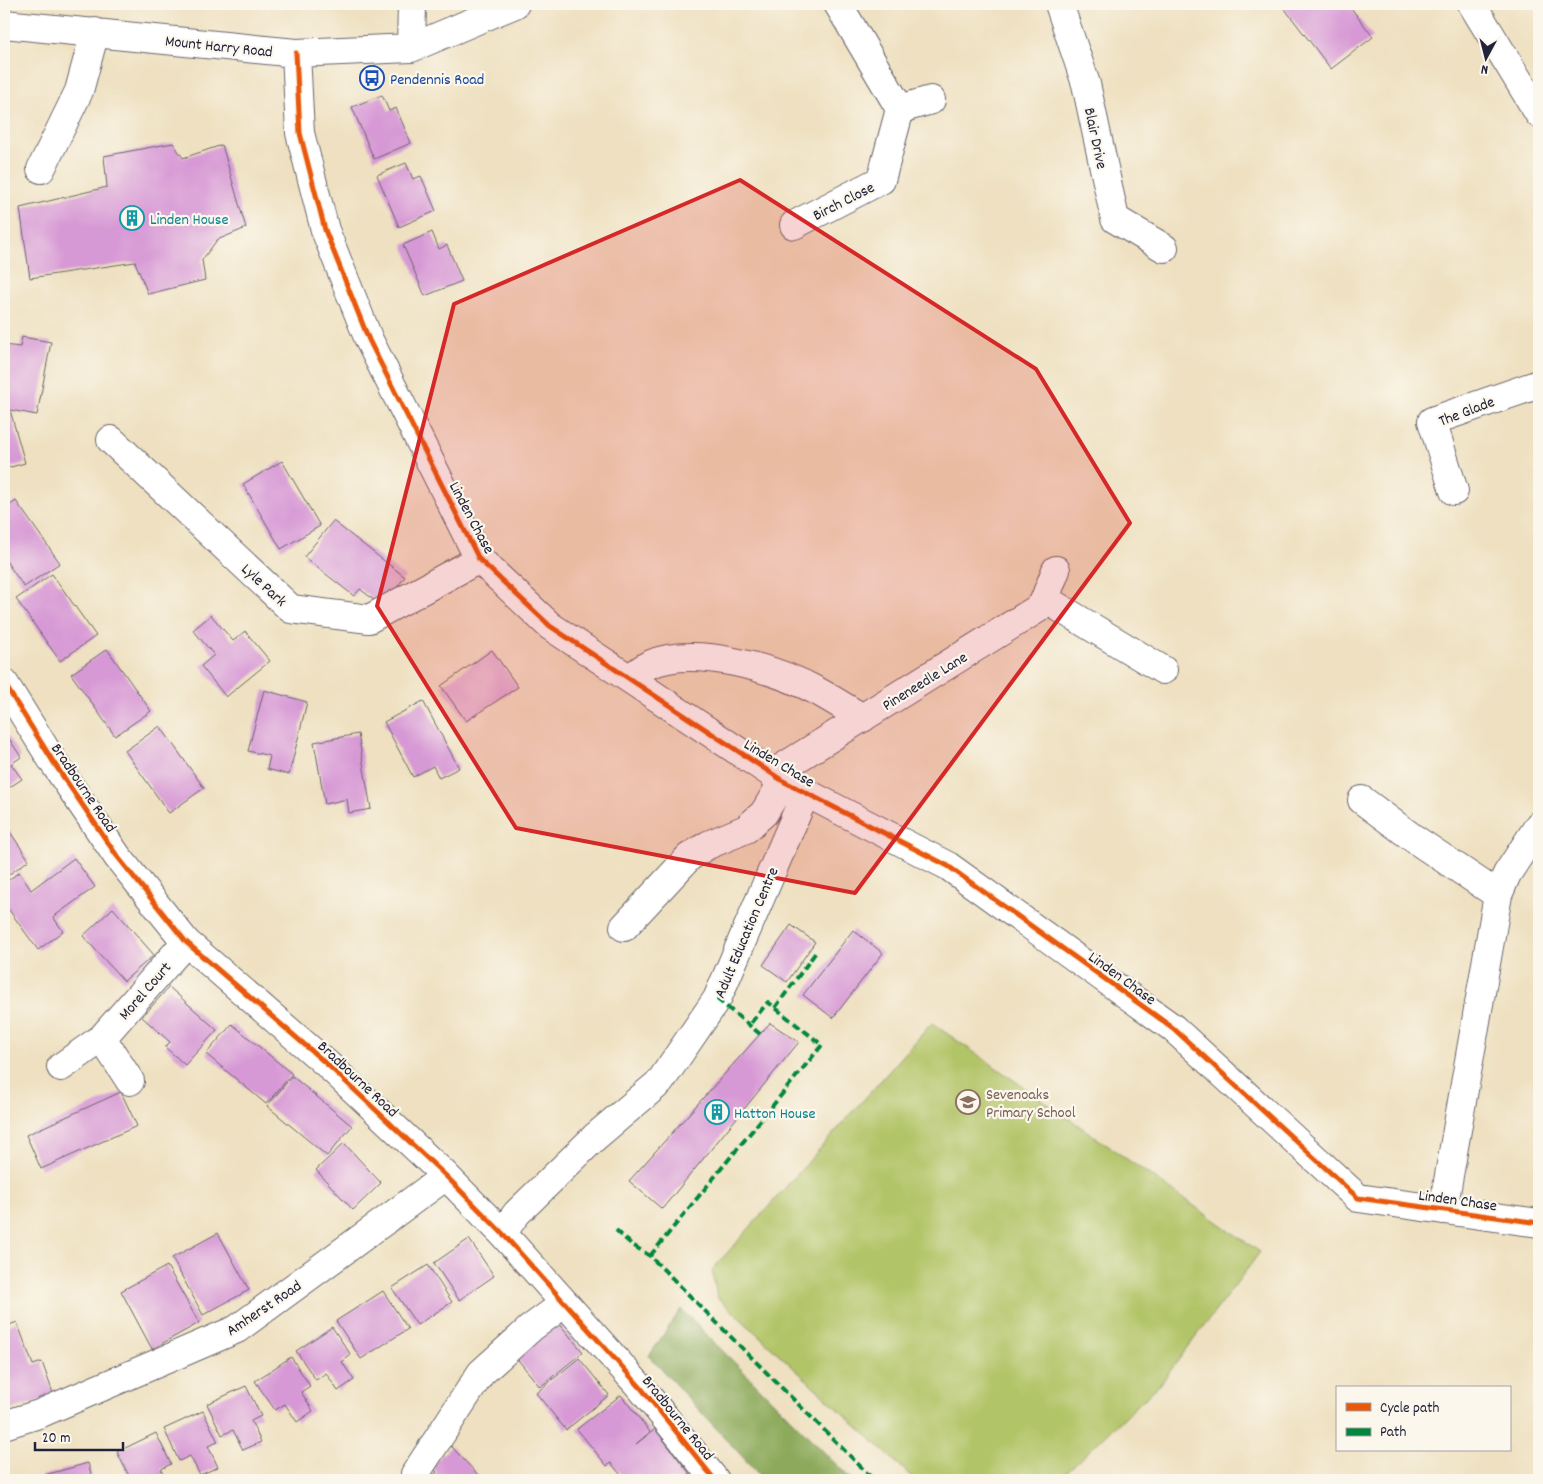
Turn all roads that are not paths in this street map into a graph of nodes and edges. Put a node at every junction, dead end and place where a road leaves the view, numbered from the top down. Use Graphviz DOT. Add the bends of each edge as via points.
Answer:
graph roads {
  1 [pos="412,4"];
  2 [pos="515,4"];
  3 [pos="838,4"];
  4 [pos="1059,4"];
  5 [pos="1472,4"];
  6 [pos="4,24"];
  7 [pos="95,32"];
  8 [pos="411,48"];
  9 [pos="296,53"];
  10 [pos="931,100"];
  11 [pos="900,109"];
  12 [pos="1539,114"];
  13 [pos="42,169"];
  14 [pos="794,225"];
  15 [pos="1164,248"];
  16 [pos="1539,384"];
  17 [pos="111,440"];
  18 [pos="1454,491"];
  19 [pos="479,559"];
  20 [pos="1056,570"];
  21 [pos="1045,599"];
  22 [pos="1163,670"];
  23 [pos="628,678"];
  24 [pos="4,683"];
  25 [pos="862,718"];
  26 [pos="787,782"];
  27 [pos="1362,800"];
  28 [pos="1539,825"];
  29 [pos="1498,895"];
  30 [pos="624,927"];
  31 [pos="186,942"];
  32 [pos="102,1038"];
  33 [pos="61,1066"];
  34 [pos="130,1081"];
  35 [pos="446,1176"];
  36 [pos="1443,1210"];
  37 [pos="1539,1223"];
  38 [pos="502,1233"];
  39 [pos="565,1303"];
  40 [pos="4,1425"];
  41 [pos="415,1474"];
  42 [pos="715,1480"];
  1 -- 8 [label="street"];
  2 -- 8 [label="street, Mount Harry Road"];
  3 -- 11 [label="street"];
  4 -- 15 [label="street, Blair Drive" via="1086,84 1115,219"];
  5 -- 12 [label="street"];
  6 -- 7 [label="street, Mount Harry Road"];
  7 -- 9 [label="street, Mount Harry Road"];
  7 -- 13 [label="street" via="79,91"];
  8 -- 9 [label="street, Mount Harry Road"];
  9 -- 19 [label="street, Linden Chase" via="300,133 325,230 369,340"];
  10 -- 11 [label="street"];
  11 -- 14 [label="street, Birch Close" via="881,180"];
  16 -- 18 [label="street, The Glade" via="1432,421"];
  17 -- 19 [label="street, Lyle Park" via="291,610 369,619"];
  19 -- 23 [label="street, Linden Chase" via="550,626"];
  20 -- 21 [label="street, Pineneedle Lane"];
  21 -- 22 [label="street"];
  21 -- 25 [label="street, Pineneedle Lane" via="1042,606"];
  23 -- 25 [label="street" via="650,664 675,657 706,657 775,673 816,690"];
  23 -- 26 [label="street, Linden Chase"];
  24 -- 31 [label="street, Bradbourne Road" via="117,856"];
  25 -- 26 [label="street, Pineneedle Lane"];
  26 -- 30 [label="street" via="746,829 689,857"];
  26 -- 36 [label="street, Linden Chase" via="948,866 1173,1028 1358,1198"];
  26 -- 38 [label="street, Adult Education Centre" via="718,999 660,1082 594,1137 517,1213"];
  27 -- 29 [label="street"];
  28 -- 29 [label="street" via="1507,874"];
  29 -- 36 [label="street"];
  31 -- 32 [label="street, Morel Court"];
  31 -- 35 [label="street, Bradbourne Road" via="328,1065"];
  32 -- 33 [label="street, Morel Court"];
  32 -- 34 [label="street"];
  35 -- 38 [label="street, Bradbourne Road"];
  35 -- 40 [label="street, Amherst Road" via="237,1329 39,1414"];
  36 -- 37 [label="street, Linden Chase"];
  38 -- 39 [label="street, Bradbourne Road"];
  39 -- 41 [label="street" via="531,1328 482,1373"];
  39 -- 42 [label="street, Bradbourne Road" via="641,1388"];
}
